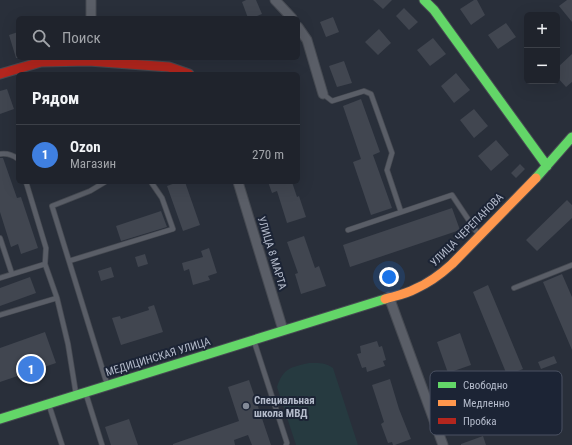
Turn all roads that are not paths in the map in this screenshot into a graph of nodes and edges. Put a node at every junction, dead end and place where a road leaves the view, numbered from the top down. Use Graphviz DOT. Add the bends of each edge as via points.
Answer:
graph roads {
  1 [pos="91,0"];
  2 [pos="275,0"];
  3 [pos="424,0"];
  4 [pos="90,16"];
  5 [pos="290,16"];
  6 [pos="300,30"];
  7 [pos="73,60"];
  8 [pos="99,60"];
  9 [pos="184,72"];
  10 [pos="0,74"];
  11 [pos="323,94"];
  12 [pos="572,137"];
  13 [pos="0,154"];
  14 [pos="16,157"];
  15 [pos="547,166"];
  16 [pos="27,184"];
  17 [pos="102,184"];
  18 [pos="152,184"];
  19 [pos="239,184"];
  20 [pos="401,212"];
  21 [pos="348,230"];
  22 [pos="479,236"];
  23 [pos="0,238"];
  24 [pos="69,261"];
  25 [pos="45,264"];
  26 [pos="572,265"];
  27 [pos="12,274"];
  28 [pos="0,278"];
  29 [pos="514,288"];
  30 [pos="389,297"];
  31 [pos="57,298"];
  32 [pos="0,315"];
  33 [pos="324,317"];
  34 [pos="283,330"];
  35 [pos="254,339"];
  36 [pos="108,385"];
  37 [pos="81,394"];
  38 [pos="49,404"];
  39 [pos="430,409"];
  40 [pos="0,419"];
  41 [pos="439,435"];
  42 [pos="62,445"];
  43 [pos="102,445"];
  44 [pos="286,445"];
  45 [pos="443,445"];
  1 -- 4 [label="street"];
  2 -- 5 [label="street"];
  3 -- 15 [label="main road" via="434,10"];
  6 -- 11 [label="street" via="307,40"];
  7 -- 10 [label="main road" via="41,62"];
  8 -- 9 [label="main road" via="169,67"];
  11 -- 20 [label="lane" via="332,101 364,91 372,94 392,153 387,170"];
  12 -- 15 [label="main road, УЛИЦА ЧЕРЕПАНОВА"];
  13 -- 14 [label="lane"];
  15 -- 22 [label="main road, УЛИЦА ЧЕРЕПАНОВА"];
  16 -- 25 [label="lane" via="46,248"];
  17 -- 24 [label="lane" via="52,206"];
  18 -- 24 [label="lane" via="162,198 173,229"];
  19 -- 34 [label="street, УЛИЦА 8 МАРТА"];
  20 -- 21 [label="lane"];
  20 -- 22 [label="lane" via="452,195"];
  22 -- 30 [label="main road, УЛИЦА ЧЕРЕПАНОВА" via="434,279 414,290"];
  23 -- 27 [label="lane"];
  24 -- 36 [label="lane"];
  25 -- 27 [label="lane"];
  25 -- 31 [label="lane"];
  26 -- 29 [label="lane"];
  27 -- 28 [label="lane"];
  30 -- 33 [label="main road, УЛИЦА ЧЕРЕПАНОВА"];
  30 -- 39 [label="street"];
  31 -- 32 [label="lane"];
  31 -- 37 [label="lane"];
  33 -- 34 [label="main road, МЕДИЦИНСКАЯ УЛИЦА"];
  34 -- 35 [label="main road, МЕДИЦИНСКАЯ УЛИЦА"];
  35 -- 36 [label="main road, МЕДИЦИНСКАЯ УЛИЦА"];
  35 -- 44 [label="lane"];
  36 -- 37 [label="main road, МЕДИЦИНСКАЯ УЛИЦА"];
  37 -- 38 [label="main road, МЕДИЦИНСКАЯ УЛИЦА"];
  37 -- 43 [label="lane"];
  38 -- 40 [label="main road, МЕДИЦИНСКАЯ УЛИЦА"];
  38 -- 42 [label="lane"];
  41 -- 45 [label="street"];
}
